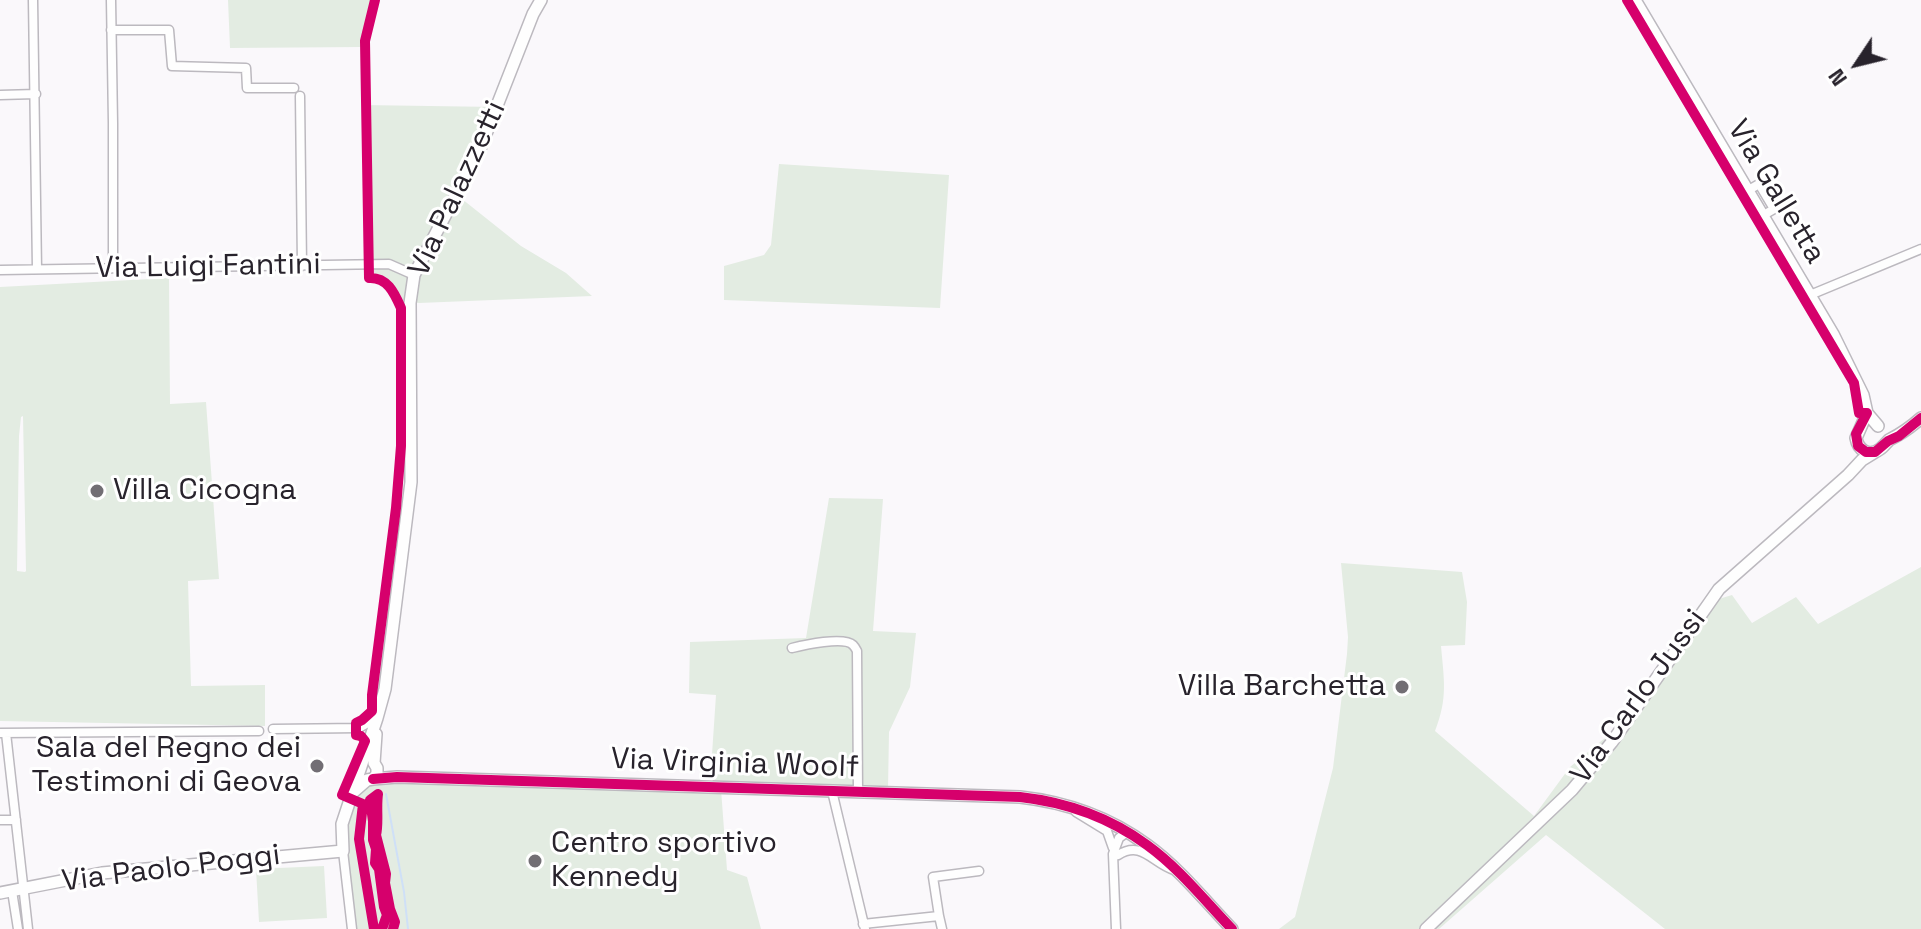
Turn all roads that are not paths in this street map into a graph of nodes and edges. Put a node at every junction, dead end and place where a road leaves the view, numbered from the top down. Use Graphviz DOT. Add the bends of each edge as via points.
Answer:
graph roads {
  1 [pos="33,0"];
  2 [pos="111,0"];
  3 [pos="541,0"];
  4 [pos="1635,0"];
  5 [pos="111,30"];
  6 [pos="294,88"];
  7 [pos="36,94"];
  8 [pos="0,95"];
  9 [pos="300,96"];
  10 [pos="1921,249"];
  11 [pos="302,266"];
  12 [pos="113,268"];
  13 [pos="37,269"];
  14 [pos="0,270"];
  15 [pos="414,275"];
  16 [pos="1810,295"];
  17 [pos="1867,413"];
  18 [pos="1921,418"];
  19 [pos="1861,427"];
  20 [pos="1880,428"];
  21 [pos="1901,435"];
  22 [pos="1858,446"];
  23 [pos="1879,448"];
  24 [pos="1854,468"];
  25 [pos="792,648"];
  26 [pos="377,718"];
  27 [pos="359,728"];
  28 [pos="273,729"];
  29 [pos="259,731"];
  30 [pos="3,733"];
  31 [pos="370,739"];
  32 [pos="369,771"];
  33 [pos="832,791"];
  34 [pos="858,792"];
  35 [pos="1070,807"];
  36 [pos="0,820"];
  37 [pos="16,820"];
  38 [pos="1127,832"];
  39 [pos="343,851"];
  40 [pos="1116,852"];
  41 [pos="979,871"];
  42 [pos="1176,871"];
  43 [pos="12,891"];
  44 [pos="939,916"];
  45 [pos="864,927"];
  46 [pos="18,929"];
  47 [pos="28,929"];
  48 [pos="352,929"];
  49 [pos="942,929"];
  50 [pos="1116,929"];
  51 [pos="1232,929"];
  52 [pos="1426,929"];
  1 -- 7 [label="street"];
  2 -- 5 [label="street"];
  3 -- 15 [label="street, Via Palazzetti" via="480,149"];
  4 -- 16 [label="street, Via Galletta"];
  5 -- 6 [label="street" via="169,30 172,66 246,68 247,88"];
  5 -- 12 [label="street"];
  7 -- 8 [label="street"];
  7 -- 13 [label="street"];
  9 -- 11 [label="street"];
  10 -- 16 [label="street, Via Galletta"];
  11 -- 12 [label="street, Via Luigi Fantini"];
  11 -- 15 [label="street, Via Luigi Fantini" via="389,264"];
  12 -- 13 [label="street, Via Luigi Fantini"];
  13 -- 14 [label="street, Via Luigi Fantini"];
  15 -- 26 [label="street, Via Palazzetti" via="411,482"];
  16 -- 17 [label="street, Via Galletta" via="1851,369"];
  17 -- 19 [label="street"];
  17 -- 20 [label="street, Via Galletta"];
  18 -- 21 [label="street, Via Carlo Jussi"];
  19 -- 20 [label="street"];
  19 -- 22 [label="street"];
  20 -- 21 [label="street"];
  20 -- 23 [label="street" via="1885,440"];
  21 -- 23 [label="street, Via Carlo Jussi"];
  22 -- 23 [label="street" via="1866,452"];
  22 -- 24 [label="street"];
  23 -- 24 [label="street, Via Carlo Jussi"];
  24 -- 52 [label="street, Via Carlo Jussi" via="1719,589 1592,766"];
  25 -- 34 [label="street, Via Virginia Woolf" via="845,641 857,651"];
  26 -- 27 [label="street"];
  26 -- 31 [label="street, Via Palazzetti"];
  26 -- 32 [label="street, Via Palazzetti"];
  27 -- 28 [label="street"];
  27 -- 31 [label="street"];
  29 -- 30 [label="street"];
  30 -- 37 [label="street"];
  31 -- 32 [label="street, Via Palazzetti"];
  32 -- 33 [label="street, Via Virginia Woolf" via="397,777"];
  32 -- 39 [label="street" via="351,794 342,824"];
  33 -- 34 [label="street, Via Virginia Woolf"];
  33 -- 45 [label="street"];
  34 -- 35 [label="street, Via Virginia Woolf" via="1020,797"];
  35 -- 38 [label="street, Via Virginia Woolf"];
  35 -- 40 [label="street, Via Virginia Woolf" via="1107,831"];
  36 -- 37 [label="street"];
  37 -- 43 [label="street"];
  38 -- 40 [label="street" via="1120,836"];
  38 -- 42 [label="street, Via Virginia Woolf"];
  39 -- 43 [label="street, Via Paolo Poggi" via="125,870"];
  39 -- 48 [label="street"];
  40 -- 42 [label="street, Via Virginia Woolf" via="1138,850"];
  40 -- 50 [label="street"];
  41 -- 44 [label="street" via="933,877"];
  42 -- 51 [label="street, Via Virginia Woolf"];
  43 -- 46 [label="street"];
  43 -- 47 [label="street"];
  44 -- 45 [label="street"];
  44 -- 49 [label="street"];
}
